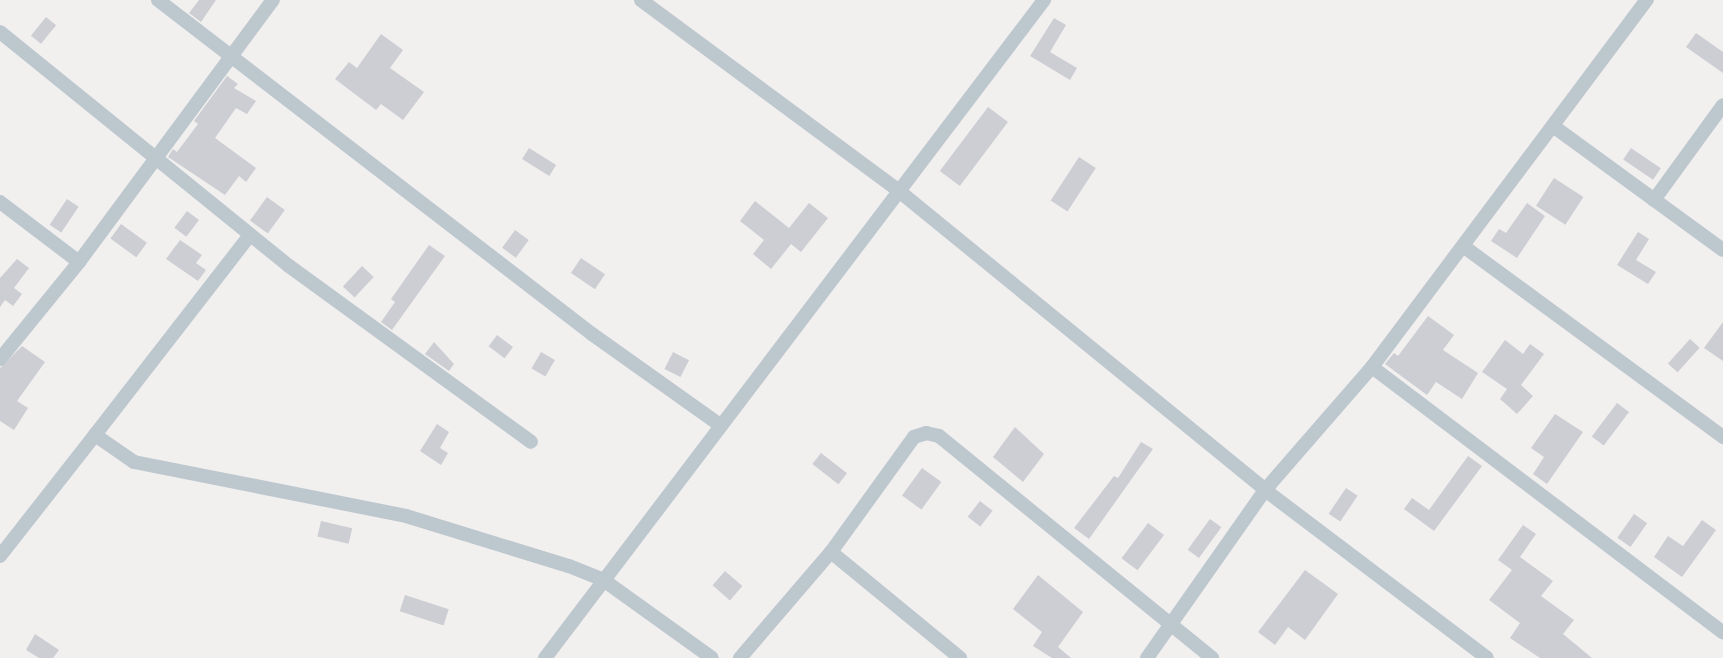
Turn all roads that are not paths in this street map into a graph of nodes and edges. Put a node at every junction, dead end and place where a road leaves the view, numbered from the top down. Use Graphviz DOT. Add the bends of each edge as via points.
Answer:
graph roads {
  1 [pos="158,0"];
  2 [pos="273,0"];
  3 [pos="641,0"];
  4 [pos="1044,0"];
  5 [pos="1648,0"];
  6 [pos="0,32"];
  7 [pos="227,57"];
  8 [pos="1723,105"];
  9 [pos="1553,126"];
  10 [pos="155,159"];
  11 [pos="899,191"];
  12 [pos="1654,200"];
  13 [pos="0,202"];
  14 [pos="250,234"];
  15 [pos="1463,246"];
  16 [pos="1723,250"];
  17 [pos="79,262"];
  18 [pos="0,359"];
  19 [pos="1372,366"];
  20 [pos="720,425"];
  21 [pos="95,435"];
  22 [pos="1723,437"];
  23 [pos="531,442"];
  24 [pos="1265,490"];
  25 [pos="831,552"];
  26 [pos="0,556"];
  27 [pos="602,579"];
  28 [pos="1170,626"];
  29 [pos="1723,632"];
  30 [pos="545,658"];
  31 [pos="712,658"];
  32 [pos="740,658"];
  33 [pos="960,658"];
  34 [pos="1147,658"];
  35 [pos="1212,658"];
  36 [pos="1487,658"];
  1 -- 7 [label="street"];
  2 -- 7 [label="street"];
  3 -- 11 [label="street"];
  4 -- 11 [label="street"];
  5 -- 9 [label="street"];
  6 -- 10 [label="street"];
  7 -- 10 [label="street"];
  7 -- 20 [label="street" via="592,334"];
  8 -- 12 [label="street"];
  9 -- 12 [label="street"];
  9 -- 15 [label="street"];
  10 -- 14 [label="street"];
  10 -- 17 [label="street"];
  11 -- 20 [label="street"];
  11 -- 24 [label="street"];
  12 -- 16 [label="street"];
  13 -- 17 [label="street"];
  14 -- 21 [label="street"];
  14 -- 23 [label="street"];
  15 -- 19 [label="street"];
  15 -- 22 [label="street"];
  17 -- 18 [label="street"];
  19 -- 24 [label="street"];
  19 -- 29 [label="street"];
  20 -- 27 [label="street"];
  21 -- 26 [label="street"];
  21 -- 27 [label="street" via="134,462 406,516"];
  24 -- 28 [label="street"];
  24 -- 36 [label="street"];
  25 -- 28 [label="street" via="914,438 926,433 939,436"];
  25 -- 32 [label="street"];
  25 -- 33 [label="street"];
  27 -- 30 [label="street"];
  27 -- 31 [label="street"];
  28 -- 34 [label="street"];
  28 -- 35 [label="street"];
}
